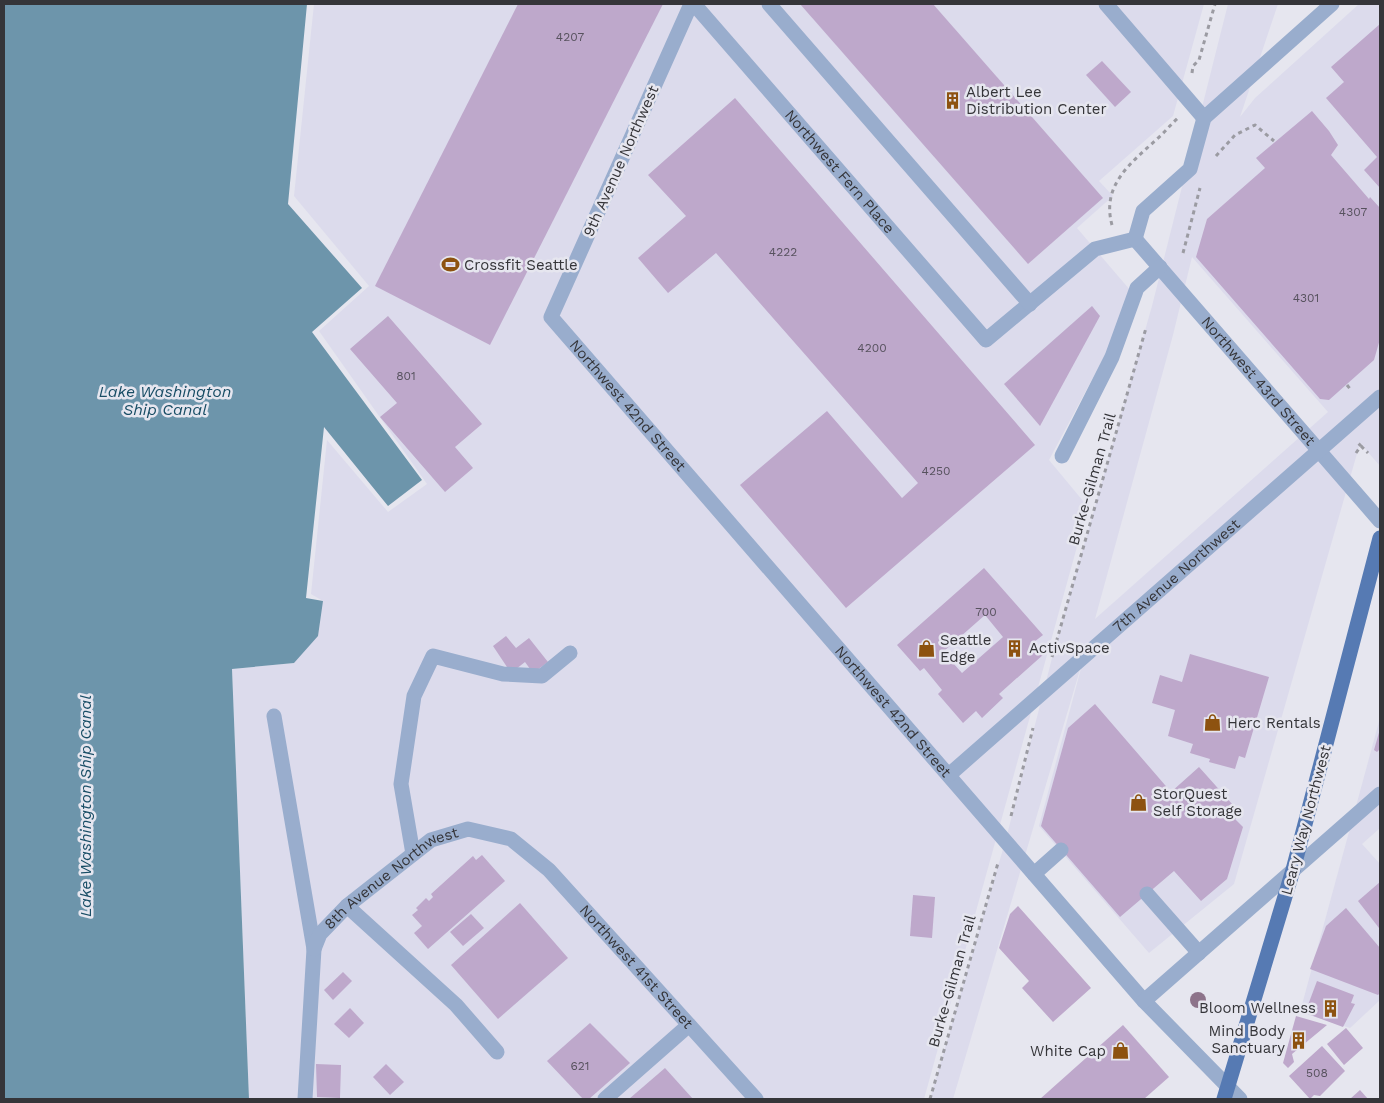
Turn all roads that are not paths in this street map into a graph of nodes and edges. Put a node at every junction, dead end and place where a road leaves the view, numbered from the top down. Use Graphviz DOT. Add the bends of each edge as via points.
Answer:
graph roads {
  1 [pos="692,4"];
  2 [pos="769,4"];
  3 [pos="1106,4"];
  4 [pos="1332,4"];
  5 [pos="1204,118"];
  6 [pos="1135,239"];
  7 [pos="1160,267"];
  8 [pos="1030,304"];
  9 [pos="551,317"];
  10 [pos="1380,397"];
  11 [pos="1318,450"];
  12 [pos="1062,456"];
  13 [pos="1380,521"];
  14 [pos="1380,538"];
  15 [pos="570,654"];
  16 [pos="274,716"];
  17 [pos="950,774"];
  18 [pos="1380,794"];
  19 [pos="511,839"];
  20 [pos="1061,850"];
  21 [pos="413,854"];
  22 [pos="1293,870"];
  23 [pos="1034,874"];
  24 [pos="1147,894"];
  25 [pos="347,906"];
  26 [pos="314,949"];
  27 [pos="1199,953"];
  28 [pos="1144,1001"];
  29 [pos="689,1025"];
  30 [pos="497,1052"];
  31 [pos="1226,1092"];
  32 [pos="306,1099"];
  33 [pos="606,1099"];
  34 [pos="756,1099"];
  35 [pos="1240,1099"];
  1 -- 8 [label="street, Northwest Fern Place" via="986,340"];
  1 -- 9 [label="street, 9th Avenue Northwest"];
  2 -- 8 [label="street"];
  3 -- 5 [label="street"];
  4 -- 5 [label="street"];
  5 -- 6 [label="street" via="1190,169 1143,211"];
  6 -- 7 [label="street, Northwest 43rd Street"];
  6 -- 8 [label="street" via="1094,249"];
  7 -- 11 [label="street, Northwest 43rd Street"];
  7 -- 12 [label="street" via="1137,288 1112,357"];
  9 -- 17 [label="street, Northwest 42nd Street"];
  10 -- 11 [label="street, 7th Avenue Northwest"];
  11 -- 13 [label="street, Northwest 43rd Street"];
  11 -- 17 [label="street, 7th Avenue Northwest"];
  14 -- 22 [label="main road, Leary Way Northwest"];
  15 -- 21 [label="street" via="542,676 503,674 433,656 414,696 401,784"];
  16 -- 26 [label="street"];
  17 -- 23 [label="street, Northwest 42nd Street"];
  18 -- 22 [label="street"];
  19 -- 21 [label="street, 8th Avenue Northwest" via="468,829 431,840"];
  19 -- 29 [label="street, Northwest 41st Street" via="549,870"];
  20 -- 23 [label="street"];
  21 -- 25 [label="street, 8th Avenue Northwest"];
  22 -- 27 [label="street"];
  22 -- 31 [label="main road, Leary Way Northwest"];
  23 -- 28 [label="street, Northwest 42nd Street"];
  24 -- 27 [label="street"];
  25 -- 26 [label="street, 8th Avenue Northwest" via="320,934"];
  25 -- 30 [label="street" via="456,1005"];
  26 -- 32 [label="street"];
  27 -- 28 [label="street"];
  28 -- 31 [label="street, Northwest 42nd Street"];
  29 -- 33 [label="street"];
  29 -- 34 [label="street, Northwest 41st Street"];
  31 -- 35 [label="street, Northwest 42nd Street"];
}
